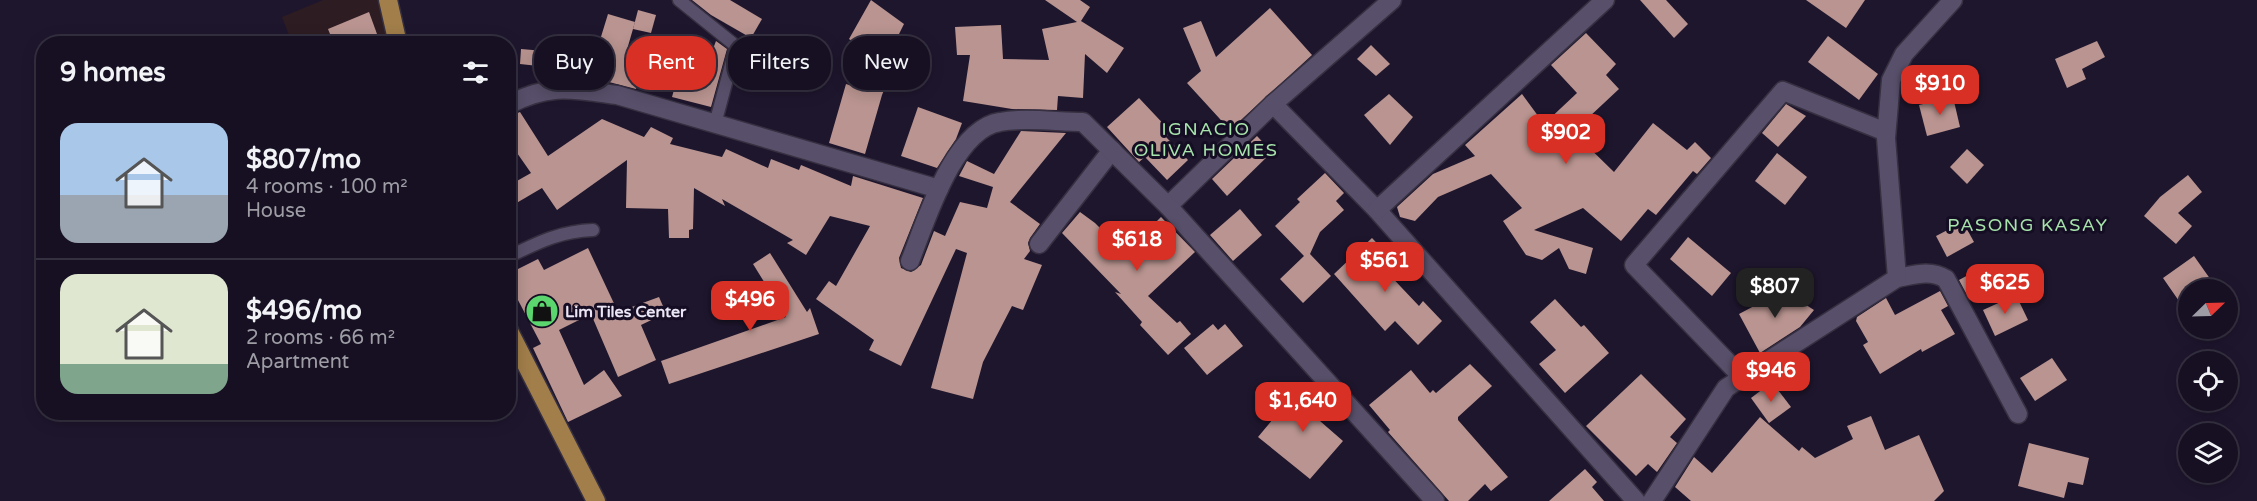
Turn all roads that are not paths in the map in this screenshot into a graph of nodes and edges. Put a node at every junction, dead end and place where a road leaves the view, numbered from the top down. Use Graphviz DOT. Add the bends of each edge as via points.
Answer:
graph roads {
  1 [pos="388,0"];
  2 [pos="679,0"];
  3 [pos="1392,0"];
  4 [pos="1605,0"];
  5 [pos="1953,0"];
  6 [pos="397,36"];
  7 [pos="516,101"];
  8 [pos="1273,104"];
  9 [pos="715,124"];
  10 [pos="1886,132"];
  11 [pos="1112,150"];
  12 [pos="939,189"];
  13 [pos="1168,206"];
  14 [pos="1377,210"];
  15 [pos="593,230"];
  16 [pos="1039,244"];
  17 [pos="516,253"];
  18 [pos="910,261"];
  19 [pos="1897,278"];
  20 [pos="516,345"];
  21 [pos="1743,378"];
  22 [pos="2018,414"];
  23 [pos="596,501"];
  24 [pos="1435,501"];
  25 [pos="1636,501"];
  26 [pos="1652,501"];
  1 -- 6 [label="main road"];
  2 -- 9 [label="lane" via="736,46"];
  3 -- 8 [label="street"];
  4 -- 14 [label="street"];
  5 -- 10 [label="street" via="1904,54 1891,80"];
  7 -- 9 [label="street" via="531,93 568,88 617,95"];
  8 -- 13 [label="street"];
  8 -- 14 [label="street"];
  9 -- 12 [label="street"];
  10 -- 19 [label="street"];
  10 -- 21 [label="street" via="1782,91 1634,265"];
  11 -- 12 [label="street" via="1083,122 998,122 979,131 965,145"];
  11 -- 13 [label="street"];
  11 -- 16 [label="street"];
  12 -- 18 [label="street"];
  13 -- 24 [label="street"];
  14 -- 25 [label="street"];
  15 -- 17 [label="lane" via="559,234"];
  19 -- 21 [label="street"];
  19 -- 22 [label="street" via="1926,273 1946,279"];
  20 -- 23 [label="main road"];
  21 -- 26 [label="street" via="1726,388"];
}
